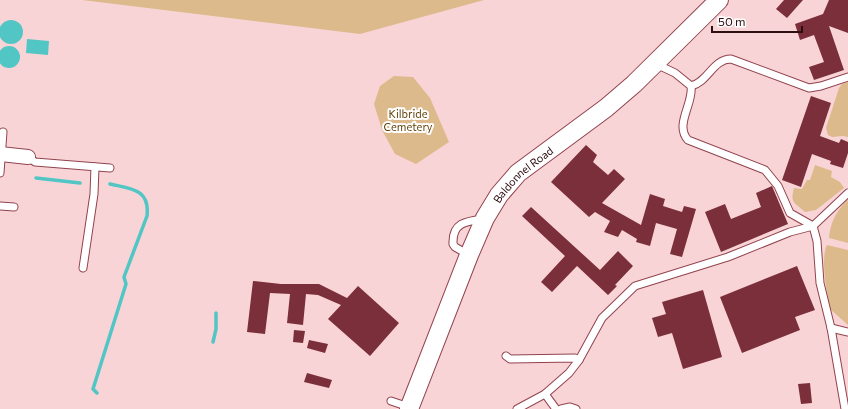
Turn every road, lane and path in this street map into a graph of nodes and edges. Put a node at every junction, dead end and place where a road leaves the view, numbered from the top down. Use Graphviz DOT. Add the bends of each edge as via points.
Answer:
graph roads {
  1 [pos="719,0"];
  2 [pos="656,64"];
  3 [pos="848,76"];
  4 [pos="691,86"];
  5 [pos="3,132"];
  6 [pos="1,154"];
  7 [pos="28,157"];
  8 [pos="95,167"];
  9 [pos="110,168"];
  10 [pos="0,173"];
  11 [pos="848,193"];
  12 [pos="0,206"];
  13 [pos="14,207"];
  14 [pos="813,226"];
  15 [pos="83,268"];
  16 [pos="831,328"];
  17 [pos="848,332"];
  18 [pos="506,356"];
  19 [pos="579,360"];
  20 [pos="546,394"];
  21 [pos="391,401"];
  22 [pos="409,408"];
  23 [pos="517,409"];
  24 [pos="556,409"];
  25 [pos="561,409"];
  26 [pos="576,409"];
  27 [pos="845,409"];
  1 -- 2 [label="street, Baldonnel Road"];
  2 -- 4 [label="lane" via="675,73"];
  2 -- 22 [label="street, Baldonnel Road" via="606,108 518,173 499,195 485,218 469,255"];
  3 -- 4 [label="lane" via="809,88 725,59 718,63 706,78"];
  4 -- 14 [label="lane" via="684,136 688,140 765,170 778,186 790,213"];
  5 -- 6 [label="lane"];
  6 -- 7 [label="street"];
  6 -- 10 [label="lane"];
  7 -- 8 [label="lane" via="35,162"];
  8 -- 9 [label="lane"];
  8 -- 15 [label="lane" via="94,194"];
  11 -- 14 [label="lane"];
  12 -- 13 [label="lane"];
  14 -- 16 [label="lane" via="817,240 820,283"];
  14 -- 19 [label="lane" via="790,232 728,257 635,286 602,318"];
  16 -- 17 [label="lane"];
  16 -- 27 [label="lane"];
  18 -- 19 [label="lane" via="510,359"];
  19 -- 20 [label="lane"];
  20 -- 23 [label="lane"];
  20 -- 24 [label="lane"];
  21 -- 22 [label="lane"];
  25 -- 26 [label="lane"];
}
